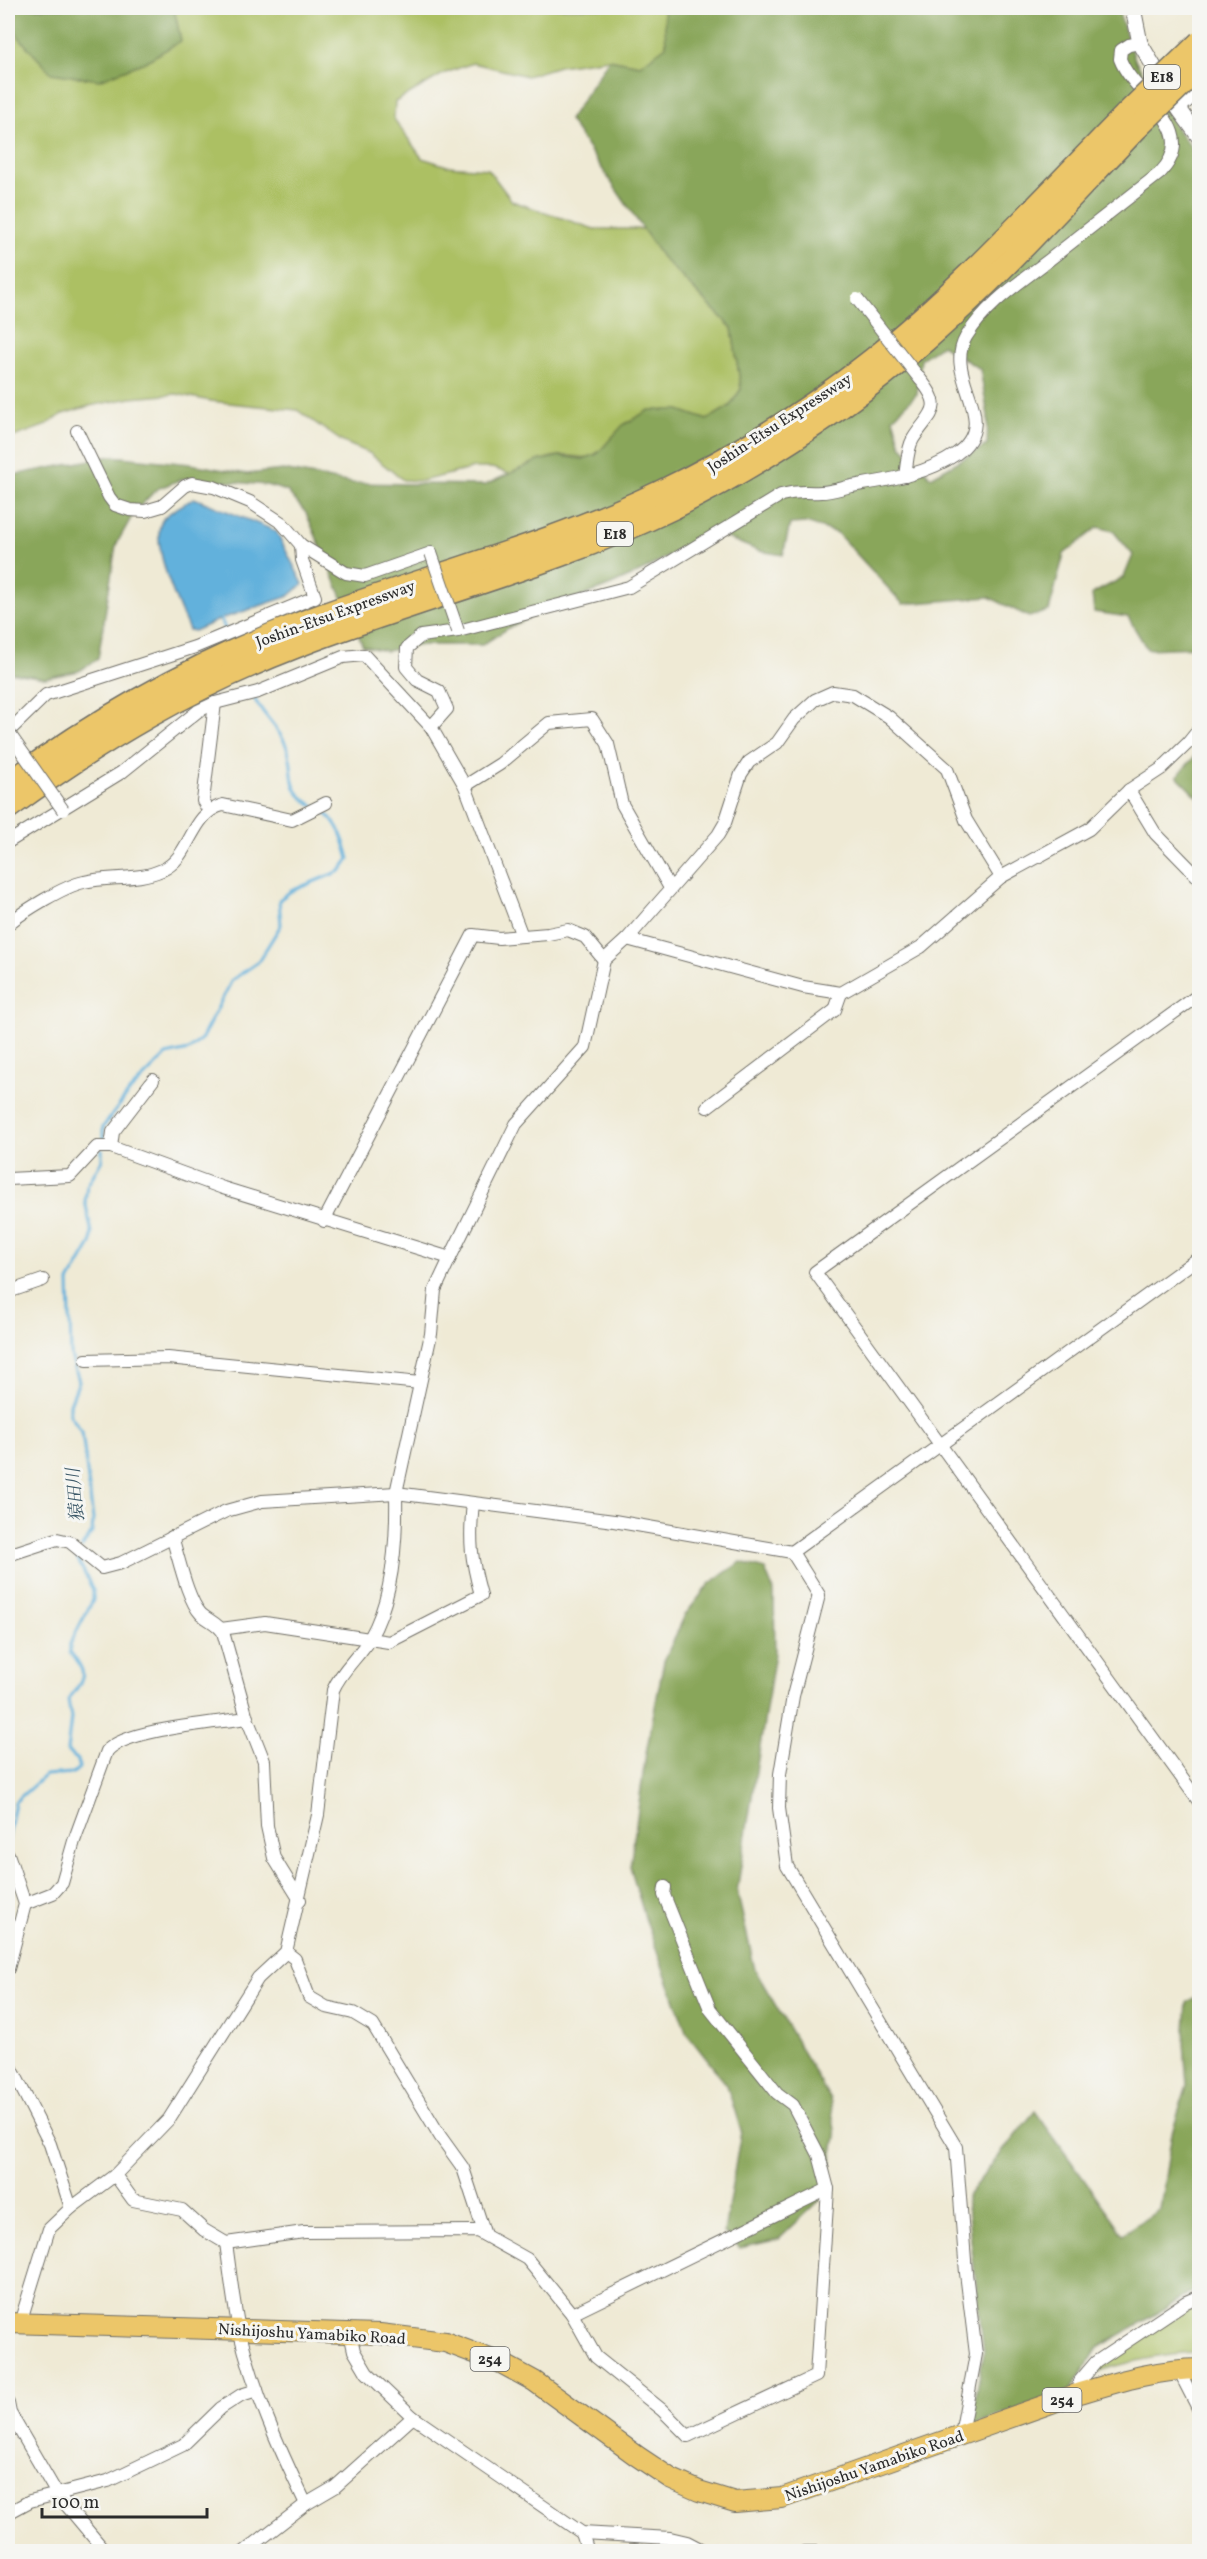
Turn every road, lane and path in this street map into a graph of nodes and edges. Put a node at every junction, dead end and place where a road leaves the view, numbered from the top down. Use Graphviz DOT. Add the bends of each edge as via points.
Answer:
graph roads {
  1 [pos="1133,8"];
  2 [pos="1200,42"];
  3 [pos="1140,43"];
  4 [pos="1200,67"];
  5 [pos="1200,90"];
  6 [pos="1179,109"];
  7 [pos="1132,120"];
  8 [pos="1200,138"];
  9 [pos="857,299"];
  10 [pos="77,431"];
  11 [pos="905,476"];
  12 [pos="301,545"];
  13 [pos="458,631"];
  14 [pos="215,703"];
  15 [pos="430,727"];
  16 [pos="1200,728"];
  17 [pos="8,732"];
  18 [pos="8,783"];
  19 [pos="465,786"];
  20 [pos="1129,790"];
  21 [pos="326,803"];
  22 [pos="8,808"];
  23 [pos="63,810"];
  24 [pos="209,811"];
  25 [pos="8,842"];
  26 [pos="1001,877"];
  27 [pos="1200,879"];
  28 [pos="670,888"];
  29 [pos="8,924"];
  30 [pos="522,936"];
  31 [pos="627,939"];
  32 [pos="604,960"];
  33 [pos="841,993"];
  34 [pos="1200,994"];
  35 [pos="153,1080"];
  36 [pos="707,1107"];
  37 [pos="111,1147"];
  38 [pos="8,1179"];
  39 [pos="324,1221"];
  40 [pos="1200,1257"];
  41 [pos="450,1258"];
  42 [pos="44,1280"];
  43 [pos="8,1292"];
  44 [pos="86,1360"];
  45 [pos="420,1383"];
  46 [pos="940,1445"];
  47 [pos="396,1493"];
  48 [pos="473,1503"];
  49 [pos="172,1537"];
  50 [pos="792,1552"];
  51 [pos="8,1555"];
  52 [pos="221,1629"];
  53 [pos="370,1639"];
  54 [pos="247,1718"];
  55 [pos="1200,1803"];
  56 [pos="8,1854"];
  57 [pos="665,1887"];
  58 [pos="300,1900"];
  59 [pos="25,1904"];
  60 [pos="286,1952"];
  61 [pos="8,1969"];
  62 [pos="8,2061"];
  63 [pos="115,2175"];
  64 [pos="828,2189"];
  65 [pos="71,2208"];
  66 [pos="485,2235"];
  67 [pos="226,2243"];
  68 [pos="1200,2296"];
  69 [pos="572,2314"];
  70 [pos="14,2323"];
  71 [pos="239,2329"];
  72 [pos="350,2333"];
  73 [pos="1178,2369"];
  74 [pos="1200,2369"];
  75 [pos="257,2390"];
  76 [pos="1077,2394"];
  77 [pos="8,2403"];
  78 [pos="1200,2412"];
  79 [pos="413,2417"];
  80 [pos="961,2434"];
  81 [pos="57,2494"];
  82 [pos="306,2504"];
  83 [pos="8,2513"];
  84 [pos="582,2533"];
  85 [pos="108,2552"];
  86 [pos="244,2552"];
  87 [pos="588,2552"];
  88 [pos="706,2552"];
  89 [pos="804,2552"];
  90 [pos="818,2552"];
  1 -- 3 [label="street"];
  2 -- 7 [label="highway, Joshin-Etsu Expressway / E18, bridge"];
  3 -- 6 [label="street"];
  3 -- 11 [label="street" via="1121,50 1120,60 1170,125 1175,138 1169,164 994,302 977,321 964,339 960,364 976,423 969,440 957,454"];
  4 -- 7 [label="highway, Joshin-Etsu Expressway / E18, bridge"];
  5 -- 6 [label="street"];
  6 -- 8 [label="street"];
  7 -- 18 [label="highway, Joshin-Etsu Expressway / E18" via="913,325 838,386 750,444 619,511 524,548 298,624 204,664 118,710"];
  7 -- 22 [label="highway, Joshin-Etsu Expressway / E18" via="1005,265 926,340 849,402 761,460 670,509 590,544 330,634 209,683 127,727"];
  9 -- 11 [label="street, bridge" via="931,392 934,403 931,417 912,441"];
  10 -- 12 [label="street" via="115,505 145,511 162,507 185,486 202,484 250,502 282,523"];
  11 -- 13 [label="street" via="822,492 798,490 781,495 629,587"];
  12 -- 13 [label="street, bridge" via="346,573 365,576 431,553"];
  12 -- 17 [label="street" via="315,597 195,647 46,695"];
  13 -- 15 [label="street" via="422,636 407,648 406,667 417,680 439,691 447,709"];
  14 -- 15 [label="street" via="258,692 343,657 364,655"];
  14 -- 23 [label="street" via="198,711 122,772"];
  14 -- 24 [label="street" via="204,801"];
  15 -- 19 [label="street"];
  16 -- 20 [label="street" via="1161,769"];
  17 -- 23 [label="street, bridge"];
  19 -- 28 [label="street" via="500,764 549,723 592,719 608,744 622,804"];
  19 -- 30 [label="street"];
  20 -- 26 [label="street" via="1089,829"];
  20 -- 27 [label="street" via="1155,833"];
  21 -- 24 [label="street" via="292,820 223,805"];
  23 -- 25 [label="street"];
  24 -- 29 [label="street" via="174,861 162,870 83,882 25,911"];
  26 -- 28 [label="street" via="966,820 947,769 889,717 853,695 833,692 815,700 794,719 777,743 749,762 718,836"];
  26 -- 33 [label="street" via="921,947"];
  28 -- 31 [label="street"];
  30 -- 32 [label="street" via="568,930 585,937"];
  30 -- 39 [label="street" via="473,934"];
  31 -- 32 [label="street"];
  31 -- 33 [label="street" via="803,987"];
  32 -- 41 [label="street" via="585,1047 516,1124"];
  33 -- 36 [label="street" via="835,1011"];
  34 -- 46 [label="street" via="815,1272"];
  35 -- 37 [label="street" via="113,1132"];
  37 -- 38 [label="street" via="97,1146 70,1176"];
  37 -- 39 [label="street"];
  39 -- 41 [label="street"];
  40 -- 46 [label="street"];
  41 -- 45 [label="street" via="435,1290 431,1334"];
  42 -- 43 [label="street"];
  44 -- 45 [label="street" via="168,1358"];
  45 -- 47 [label="street"];
  46 -- 50 [label="street"];
  46 -- 55 [label="street"];
  47 -- 48 [label="street"];
  47 -- 49 [label="street" via="262,1501 226,1511"];
  47 -- 53 [label="street" via="397,1514 386,1597"];
  48 -- 50 [label="street" via="614,1521"];
  48 -- 53 [label="street" via="469,1536 481,1595 389,1642"];
  49 -- 51 [label="street" via="121,1563 102,1568 70,1542 57,1539"];
  49 -- 52 [label="street" via="192,1600"];
  50 -- 80 [label="street" via="819,1595 793,1696 780,1774 779,1808 787,1866 956,2147 976,2354"];
  52 -- 53 [label="street" via="265,1623"];
  52 -- 54 [label="street"];
  53 -- 58 [label="street" via="340,1675 333,1690 318,1815"];
  54 -- 58 [label="street" via="264,1761 267,1826 274,1858"];
  54 -- 59 [label="street" via="140,1734 114,1743 107,1751 62,1883 53,1893"];
  56 -- 59 [label="street"];
  57 -- 64 [label="street" via="664,1895 710,2009 777,2093 793,2105 819,2155"];
  58 -- 60 [label="street"];
  59 -- 61 [label="street"];
  60 -- 63 [label="street" via="258,1978 169,2119"];
  60 -- 66 [label="street" via="295,1959 309,1996 326,2007 354,2013 373,2025 463,2168"];
  62 -- 65 [label="street" via="50,2144"];
  63 -- 65 [label="street"];
  63 -- 67 [label="street" via="133,2200 182,2210"];
  64 -- 69 [label="street"];
  64 -- 69 [label="street" via="816,2376 688,2436 596,2357"];
  65 -- 70 [label="street" via="49,2229"];
  66 -- 67 [label="street" via="477,2231 304,2232"];
  66 -- 69 [label="street" via="527,2259"];
  67 -- 71 [label="street"];
  68 -- 76 [label="street" via="1096,2362 1079,2382"];
  70 -- 71 [label="highway, Nishijoshu Yamabiko Road / 254"];
  71 -- 72 [label="highway, Nishijoshu Yamabiko Road / 254"];
  71 -- 75 [label="street"];
  72 -- 79 [label="street" via="354,2351 367,2373"];
  72 -- 80 [label="highway, Nishijoshu Yamabiko Road / 254" via="445,2342 501,2363 534,2381 670,2478 735,2502 782,2498"];
  73 -- 74 [label="highway, Nishijoshu Yamabiko Road / 254"];
  73 -- 76 [label="highway, Nishijoshu Yamabiko Road / 254"];
  73 -- 78 [label="street"];
  75 -- 81 [label="street" via="221,2408 183,2445 108,2481"];
  75 -- 82 [label="street" via="278,2447"];
  76 -- 80 [label="highway, Nishijoshu Yamabiko Road / 254"];
  77 -- 81 [label="street"];
  79 -- 82 [label="street" via="335,2487"];
  79 -- 84 [label="street"];
  81 -- 83 [label="street" via="30,2501"];
  81 -- 85 [label="street"];
  82 -- 86 [label="street"];
  84 -- 87 [label="street"];
  84 -- 88 [label="street" via="670,2538"];
  89 -- 90 [label="street"];
}
